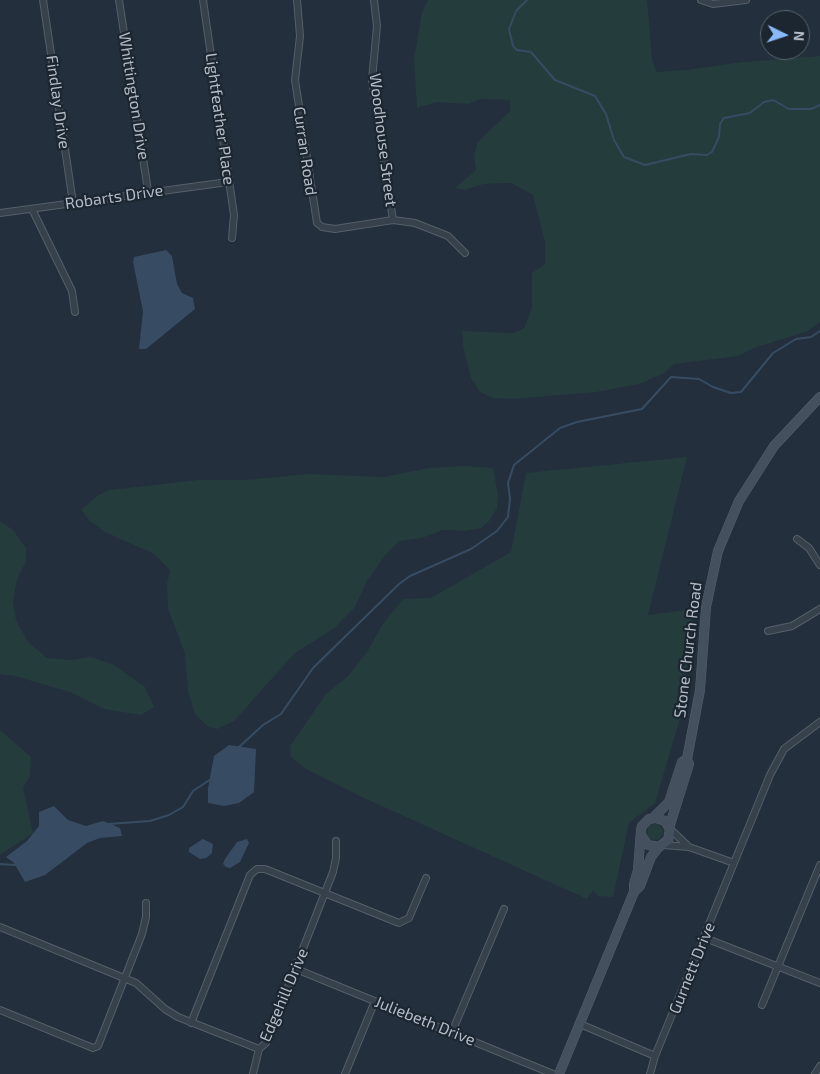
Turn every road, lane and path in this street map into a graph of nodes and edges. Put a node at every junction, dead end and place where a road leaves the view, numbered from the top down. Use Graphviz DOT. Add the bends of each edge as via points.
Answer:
graph roads {
  1 [pos="43,0"];
  2 [pos="119,0"];
  3 [pos="204,0"];
  4 [pos="297,0"];
  5 [pos="374,0"];
  6 [pos="701,0"];
  7 [pos="746,0"];
  8 [pos="228,182"];
  9 [pos="148,191"];
  10 [pos="73,203"];
  11 [pos="32,209"];
  12 [pos="0,213"];
  13 [pos="393,220"];
  14 [pos="232,238"];
  15 [pos="466,253"];
  16 [pos="75,312"];
  17 [pos="820,397"];
  18 [pos="797,539"];
  19 [pos="820,565"];
  20 [pos="820,609"];
  21 [pos="768,631"];
  22 [pos="819,726"];
  23 [pos="687,760"];
  24 [pos="653,818"];
  25 [pos="670,828"];
  26 [pos="641,835"];
  27 [pos="336,841"];
  28 [pos="661,846"];
  29 [pos="690,847"];
  30 [pos="734,863"];
  31 [pos="820,865"];
  32 [pos="426,878"];
  33 [pos="634,892"];
  34 [pos="325,893"];
  35 [pos="146,903"];
  36 [pos="504,909"];
  37 [pos="0,927"];
  38 [pos="705,938"];
  39 [pos="779,967"];
  40 [pos="296,969"];
  41 [pos="125,978"];
  42 [pos="820,984"];
  43 [pos="375,1001"];
  44 [pos="762,1005"];
  45 [pos="0,1010"];
  46 [pos="191,1023"];
  47 [pos="580,1024"];
  48 [pos="452,1032"];
  49 [pos="259,1049"];
  50 [pos="655,1056"];
  51 [pos="820,1066"];
  52 [pos="253,1074"];
  53 [pos="345,1074"];
  54 [pos="553,1074"];
  55 [pos="559,1074"];
  56 [pos="650,1074"];
  57 [pos="815,1074"];
  1 -- 10 [label="street, Findlay Drive"];
  2 -- 9 [label="street, Whittington Drive"];
  3 -- 8 [label="street, Lightfeather Place"];
  4 -- 13 [label="street, Curran Road" via="300,36 295,80 314,217 317,223 327,228"];
  5 -- 13 [label="street, Woodhouse Street" via="377,26 372,80"];
  6 -- 7 [label="street" via="713,4"];
  8 -- 9 [label="street, Robarts Drive"];
  8 -- 14 [label="street, Lightfeather Place" via="234,215"];
  9 -- 10 [label="street, Robarts Drive"];
  10 -- 11 [label="street, Robarts Drive"];
  11 -- 12 [label="street, Robarts Drive"];
  11 -- 16 [label="street" via="72,291"];
  13 -- 15 [label="street, Curran Road" via="430,227 448,236"];
  17 -- 23 [label="main road, Stone Church Road" via="774,446 739,501 718,551 706,607 698,710"];
  18 -- 19 [label="street" via="809,548"];
  20 -- 21 [label="street" via="792,626"];
  22 -- 30 [label="street, Gurnett Drive" via="784,750 770,775"];
  23 -- 24 [label="main road, Stone Church Road" via="682,762 669,802"];
  23 -- 25 [label="main road, Stone Church Road" via="689,764"];
  24 -- 25 [label="main road" via="663,820"];
  24 -- 26 [label="main road" via="643,824"];
  25 -- 28 [label="main road" via="669,837"];
  25 -- 29 [label="street"];
  26 -- 28 [label="main road" via="648,845"];
  26 -- 33 [label="main road"];
  27 -- 34 [label="street, Edgehill Drive" via="335,864"];
  28 -- 29 [label="street"];
  28 -- 33 [label="main road" via="651,857 640,886"];
  29 -- 30 [label="street"];
  30 -- 38 [label="street, Gurnett Drive"];
  31 -- 39 [label="street"];
  32 -- 34 [label="street" via="410,916 402,922"];
  33 -- 47 [label="main road"];
  34 -- 40 [label="street, Edgehill Drive"];
  34 -- 46 [label="street" via="265,869 257,869 250,875"];
  35 -- 41 [label="street" via="142,934"];
  36 -- 48 [label="street"];
  37 -- 41 [label="street, Edgehill Drive"];
  38 -- 39 [label="street"];
  38 -- 50 [label="street, Gurnett Drive"];
  39 -- 42 [label="street"];
  39 -- 44 [label="street"];
  40 -- 43 [label="street, Juliebeth Drive"];
  40 -- 49 [label="street, Edgehill Drive" via="266,1043"];
  41 -- 45 [label="street" via="98,1046 93,1048"];
  41 -- 46 [label="street, Edgehill Drive" via="144,989 165,1009"];
  43 -- 48 [label="street, Juliebeth Drive"];
  43 -- 53 [label="street"];
  46 -- 49 [label="street, Edgehill Drive"];
  47 -- 50 [label="street"];
  47 -- 55 [label="main road"];
  48 -- 54 [label="street, Juliebeth Drive"];
  49 -- 52 [label="street"];
  50 -- 56 [label="street, Gurnett Drive"];
  51 -- 57 [label="street"];
}
